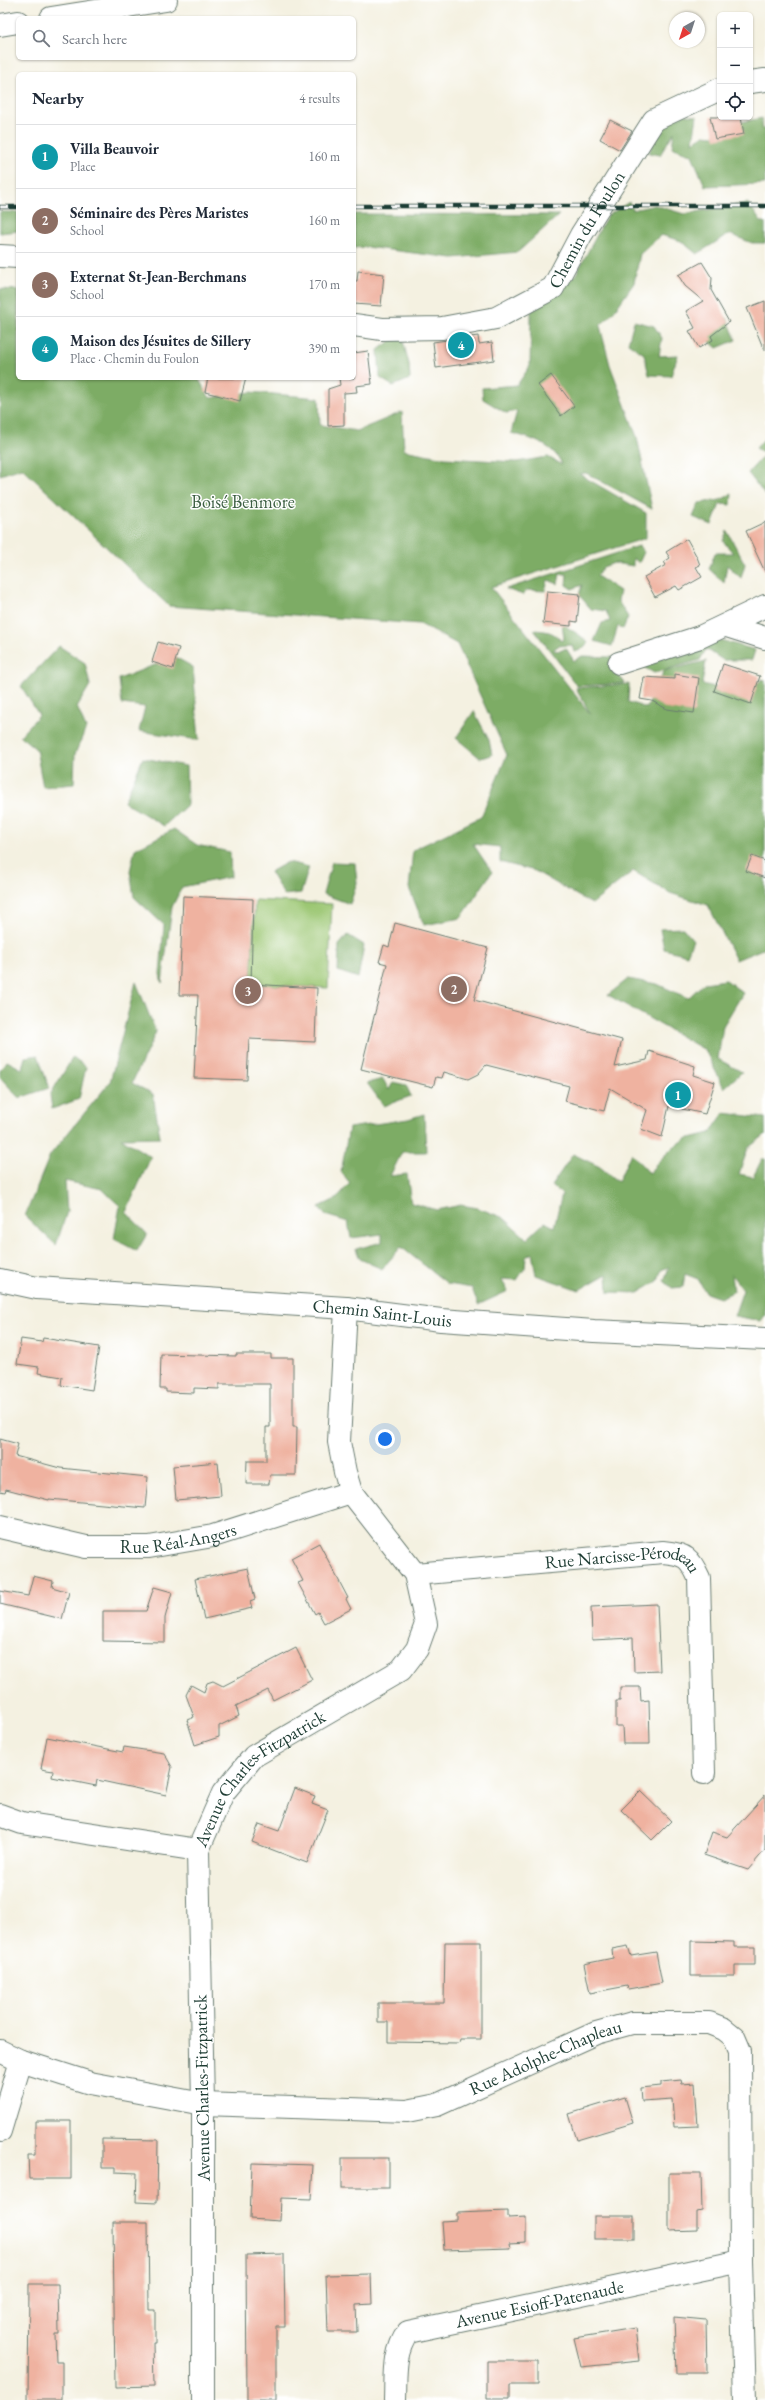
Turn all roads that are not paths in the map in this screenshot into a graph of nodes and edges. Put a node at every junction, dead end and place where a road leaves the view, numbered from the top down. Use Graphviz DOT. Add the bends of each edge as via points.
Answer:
graph roads {
  1 [pos="166,0"];
  2 [pos="64,16"];
  3 [pos="16,22"];
  4 [pos="0,25"];
  5 [pos="765,80"];
  6 [pos="753,82"];
  7 [pos="717,91"];
  8 [pos="0,256"];
  9 [pos="16,257"];
  10 [pos="356,325"];
  11 [pos="765,606"];
  12 [pos="727,626"];
  13 [pos="765,638"];
  14 [pos="619,663"];
  15 [pos="0,1280"];
  16 [pos="346,1308"];
  17 [pos="765,1339"];
  18 [pos="351,1492"];
  19 [pos="0,1527"];
  20 [pos="415,1574"];
  21 [pos="704,1773"];
  22 [pos="0,1815"];
  23 [pos="198,1850"];
  24 [pos="0,2051"];
  25 [pos="21,2061"];
  26 [pos="203,2104"];
  27 [pos="0,2131"];
  28 [pos="741,2261"];
  29 [pos="203,2400"];
  30 [pos="395,2400"];
  31 [pos="745,2400"];
  1 -- 2 [label="street"];
  3 -- 4 [label="street"];
  5 -- 6 [label="street"];
  7 -- 10 [label="street, Chemin du Foulon" via="654,120 581,235 553,288 496,318 442,328 382,329"];
  8 -- 9 [label="street"];
  11 -- 12 [label="street"];
  12 -- 13 [label="street"];
  12 -- 14 [label="street"];
  15 -- 16 [label="street, Chemin Saint-Louis" via="37,1288"];
  16 -- 17 [label="street, Chemin Saint-Louis" via="457,1321"];
  16 -- 18 [label="street, Avenue Charles-Fitzpatrick" via="339,1442"];
  18 -- 19 [label="street, Rue Réal-Angers" via="213,1536 149,1547 86,1547"];
  18 -- 20 [label="street, Avenue Charles-Fitzpatrick"];
  20 -- 21 [label="street, Rue Narcisse-Pérodeau" via="663,1552 678,1553 691,1561 699,1578"];
  20 -- 23 [label="street, Avenue Charles-Fitzpatrick" via="426,1624 417,1649 401,1670 254,1756 223,1793"];
  22 -- 23 [label="street" via="22,1823"];
  23 -- 26 [label="street, Avenue Charles-Fitzpatrick"];
  24 -- 25 [label="street, Rue Adolphe-Chapleau"];
  25 -- 26 [label="street, Rue Adolphe-Chapleau" via="90,2083"];
  25 -- 27 [label="street"];
  26 -- 28 [label="street, Rue Adolphe-Chapleau" via="406,2111 437,2105 596,2033 632,2023 710,2023 724,2028 734,2037 740,2051"];
  26 -- 29 [label="street, Avenue Charles-Fitzpatrick"];
  28 -- 30 [label="street, Avenue Esioff-Patenaude" via="408,2332 401,2342 397,2356"];
  28 -- 31 [label="street, Rue Adolphe-Chapleau"];
}
